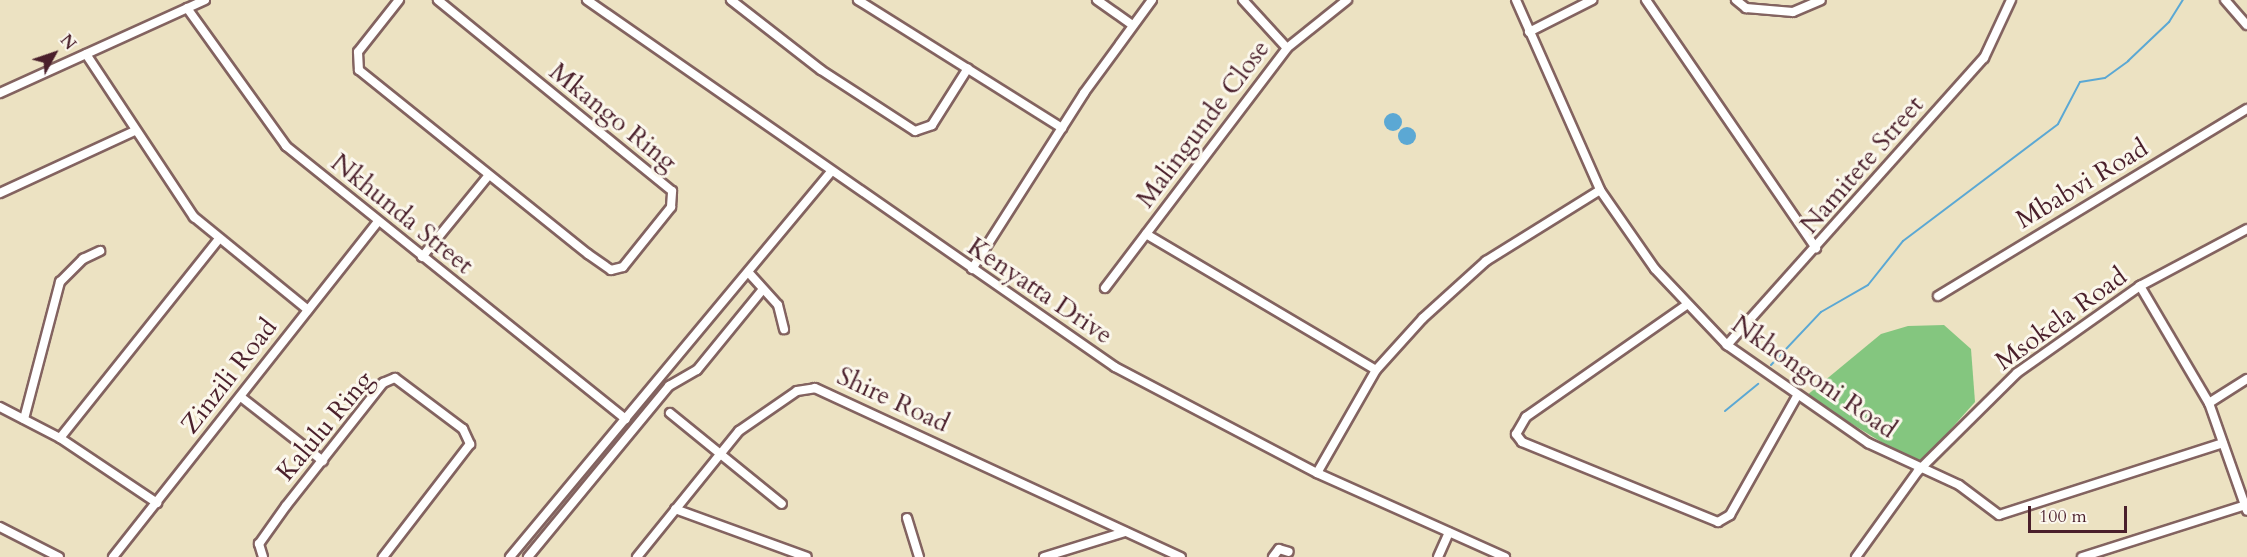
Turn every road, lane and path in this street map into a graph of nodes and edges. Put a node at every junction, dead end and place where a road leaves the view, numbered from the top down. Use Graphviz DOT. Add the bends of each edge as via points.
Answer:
graph roads {
  1 [pos="205,0"];
  2 [pos="399,0"];
  3 [pos="438,0"];
  4 [pos="587,0"];
  5 [pos="731,0"];
  6 [pos="858,0"];
  7 [pos="1097,0"];
  8 [pos="1152,0"];
  9 [pos="1243,0"];
  10 [pos="1347,0"];
  11 [pos="1516,0"];
  12 [pos="1592,0"];
  13 [pos="1646,0"];
  14 [pos="1736,0"];
  15 [pos="1821,0"];
  16 [pos="2010,0"];
  17 [pos="2225,0"];
  18 [pos="188,8"];
  19 [pos="1131,24"];
  20 [pos="2247,25"];
  21 [pos="1529,32"];
  22 [pos="1287,48"];
  23 [pos="86,54"];
  24 [pos="968,68"];
  25 [pos="0,93"];
  26 [pos="2247,109"];
  27 [pos="1062,128"];
  28 [pos="135,131"];
  29 [pos="830,173"];
  30 [pos="488,176"];
  31 [pos="1600,190"];
  32 [pos="0,193"];
  33 [pos="378,222"];
  34 [pos="2247,229"];
  35 [pos="1146,234"];
  36 [pos="219,239"];
  37 [pos="1816,248"];
  38 [pos="100,251"];
  39 [pos="422,257"];
  40 [pos="972,269"];
  41 [pos="749,273"];
  42 [pos="2140,286"];
  43 [pos="1106,288"];
  44 [pos="763,289"];
  45 [pos="1938,296"];
  46 [pos="1685,306"];
  47 [pos="308,310"];
  48 [pos="784,329"];
  49 [pos="1727,345"];
  50 [pos="1376,370"];
  51 [pos="2247,379"];
  52 [pos="1797,396"];
  53 [pos="241,397"];
  54 [pos="2209,403"];
  55 [pos="0,407"];
  56 [pos="670,412"];
  57 [pos="24,419"];
  58 [pos="626,419"];
  59 [pos="60,438"];
  60 [pos="2223,443"];
  61 [pos="720,454"];
  62 [pos="323,461"];
  63 [pos="1918,471"];
  64 [pos="1317,473"];
  65 [pos="157,503"];
  66 [pos="782,504"];
  67 [pos="2246,508"];
  68 [pos="675,509"];
  69 [pos="907,518"];
  70 [pos="0,527"];
  71 [pos="1126,532"];
  72 [pos="1449,532"];
  73 [pos="517,549"];
  74 [pos="1289,552"];
  75 [pos="2101,554"];
  76 [pos="59,557"];
  77 [pos="113,557"];
  78 [pos="263,557"];
  79 [pos="383,557"];
  80 [pos="510,557"];
  81 [pos="528,557"];
  82 [pos="636,557"];
  83 [pos="807,557"];
  84 [pos="919,557"];
  85 [pos="1044,557"];
  86 [pos="1181,557"];
  87 [pos="1273,557"];
  88 [pos="1438,557"];
  89 [pos="1505,557"];
  90 [pos="1856,557"];
  91 [pos="2082,557"];
  1 -- 18 [label="street"];
  2 -- 30 [label="street, Mkango Ring" via="358,52 355,64"];
  3 -- 30 [label="street, Mkango Ring" via="667,186 674,199 626,266 610,270"];
  4 -- 29 [label="street, Kenyatta Drive"];
  5 -- 24 [label="street" via="821,70 915,131 932,126"];
  6 -- 24 [label="street"];
  7 -- 19 [label="street"];
  8 -- 19 [label="street"];
  9 -- 22 [label="street"];
  10 -- 22 [label="street, Malingunde Close"];
  11 -- 21 [label="street, Nkhongoni Road"];
  12 -- 21 [label="street"];
  13 -- 37 [label="street"];
  14 -- 15 [label="street" via="1746,8 1793,12"];
  16 -- 37 [label="street, Namitete Street" via="1984,58"];
  17 -- 20 [label="street"];
  18 -- 23 [label="street"];
  18 -- 33 [label="street, Nkhunda Street" via="273,132"];
  19 -- 27 [label="street"];
  21 -- 31 [label="street, Nkhongoni Road"];
  22 -- 35 [label="street, Malingunde Close"];
  23 -- 25 [label="street"];
  23 -- 28 [label="street"];
  24 -- 27 [label="street"];
  26 -- 45 [label="street, Mbabvi Road"];
  27 -- 40 [label="street"];
  28 -- 32 [label="street"];
  28 -- 36 [label="street" via="194,217"];
  29 -- 40 [label="street, Kenyatta Drive"];
  29 -- 41 [label="street"];
  30 -- 39 [label="street"];
  31 -- 46 [label="street, Nkhongoni Road"];
  31 -- 50 [label="street" via="1486,261"];
  33 -- 39 [label="street, Nkhunda Street"];
  33 -- 47 [label="street, Zinzili Road"];
  34 -- 42 [label="street, Msokela Road"];
  35 -- 43 [label="street, Malingunde Close"];
  35 -- 50 [label="street"];
  36 -- 47 [label="street"];
  36 -- 59 [label="street"];
  37 -- 49 [label="street, Namitete Street"];
  38 -- 57 [label="street" via="83,259 60,282"];
  39 -- 58 [label="street, Nkhunda Street"];
  40 -- 64 [label="street, Kenyatta Drive" via="1115,367"];
  41 -- 44 [label="street"];
  41 -- 58 [label="street"];
  42 -- 54 [label="street"];
  42 -- 63 [label="street, Msokela Road" via="2017,373"];
  44 -- 48 [label="street" via="782,311"];
  44 -- 81 [label="street" via="697,370 669,386"];
  46 -- 49 [label="street, Nkhongoni Road"];
  46 -- 52 [label="street" via="1527,417 1516,434 1522,442 1718,522 1730,515"];
  47 -- 53 [label="street, Zinzili Road"];
  49 -- 52 [label="street, Nkhongoni Road"];
  50 -- 64 [label="street"];
  51 -- 54 [label="street"];
  52 -- 63 [label="street, Nkhongoni Road"];
  53 -- 62 [label="street"];
  53 -- 65 [label="street, Zinzili Road"];
  54 -- 60 [label="street"];
  55 -- 57 [label="street"];
  56 -- 61 [label="street"];
  57 -- 59 [label="street"];
  58 -- 73 [label="street"];
  59 -- 65 [label="street"];
  60 -- 63 [label="street, Nkhongoni Road" via="1999,515 1959,485"];
  60 -- 67 [label="street"];
  61 -- 66 [label="street"];
  61 -- 68 [label="street, Shire Road"];
  61 -- 71 [label="street, Shire Road" via="766,410 797,391 815,387"];
  62 -- 78 [label="street, Kalulu Ring" via="259,544"];
  62 -- 79 [label="street, Kalulu Ring" via="390,379 402,381 469,436 466,453"];
  63 -- 90 [label="street, Msokela Road"];
  64 -- 72 [label="street, Kenyatta Drive"];
  65 -- 77 [label="street, Zinzili Road"];
  67 -- 75 [label="street"];
  68 -- 82 [label="street, Shire Road"];
  68 -- 83 [label="street"];
  69 -- 84 [label="street"];
  70 -- 76 [label="street"];
  71 -- 85 [label="street"];
  71 -- 86 [label="street, Shire Road"];
  72 -- 88 [label="street"];
  72 -- 89 [label="street, Kenyatta Drive"];
  73 -- 80 [label="street"];
  73 -- 81 [label="street"];
  74 -- 87 [label="street" via="1279,549"];
  75 -- 91 [label="street"];
}
